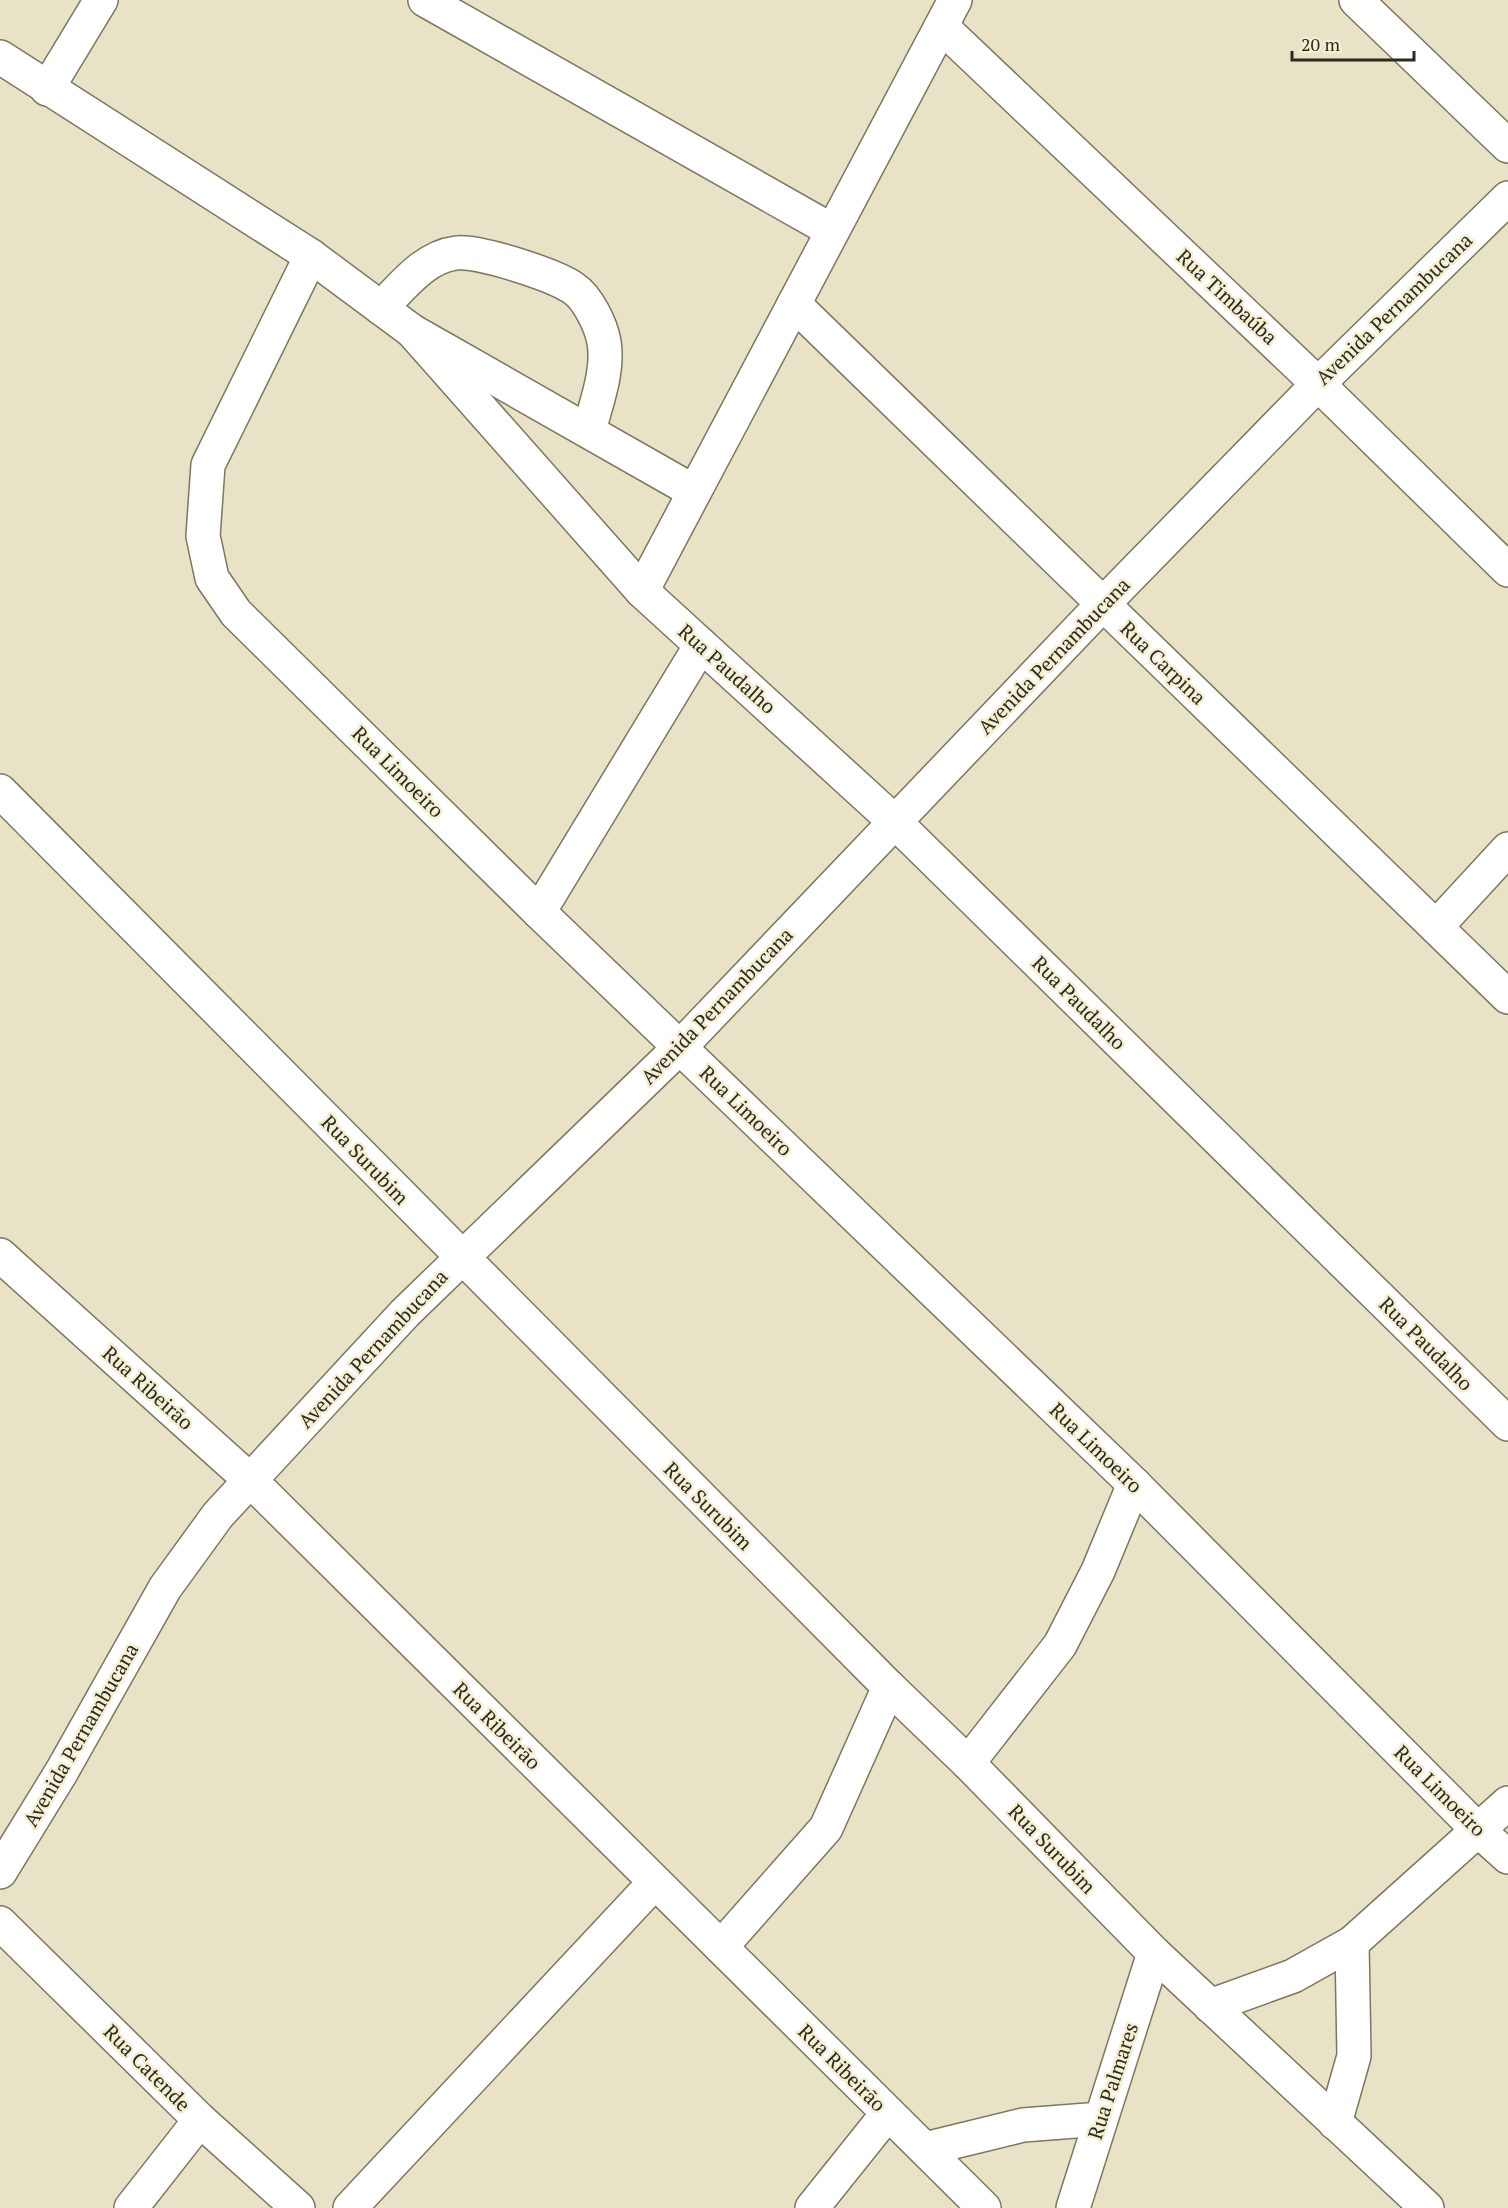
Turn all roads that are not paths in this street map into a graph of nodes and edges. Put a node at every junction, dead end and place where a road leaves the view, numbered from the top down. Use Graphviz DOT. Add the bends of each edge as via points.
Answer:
graph roads {
  1 [pos="101,0"];
  2 [pos="425,0"];
  3 [pos="1356,0"];
  4 [pos="949,14"];
  5 [pos="0,57"];
  6 [pos="46,89"];
  7 [pos="1508,146"];
  8 [pos="1508,198"];
  9 [pos="831,230"];
  10 [pos="311,256"];
  11 [pos="794,304"];
  12 [pos="381,308"];
  13 [pos="412,331"];
  14 [pos="1318,384"];
  15 [pos="589,431"];
  16 [pos="693,491"];
  17 [pos="1508,570"];
  18 [pos="642,591"];
  19 [pos="1103,604"];
  20 [pos="701,645"];
  21 [pos="0,791"];
  22 [pos="896,822"];
  23 [pos="1508,849"];
  24 [pos="539,912"];
  25 [pos="1436,927"];
  26 [pos="1508,997"];
  27 [pos="680,1047"];
  28 [pos="0,1255"];
  29 [pos="460,1257"];
  30 [pos="1508,1424"];
  31 [pos="250,1480"];
  32 [pos="1134,1484"];
  33 [pos="889,1688"];
  34 [pos="968,1763"];
  35 [pos="1508,1803"];
  36 [pos="1478,1830"];
  37 [pos="1508,1857"];
  38 [pos="0,1872"];
  39 [pos="655,1882"];
  40 [pos="0,1923"];
  41 [pos="1353,1943"];
  42 [pos="721,1947"];
  43 [pos="1154,1953"];
  44 [pos="1210,2006"];
  45 [pos="888,2113"];
  46 [pos="1101,2119"];
  47 [pos="200,2120"];
  48 [pos="1335,2123"];
  49 [pos="925,2150"];
  50 [pos="131,2208"];
  51 [pos="298,2208"];
  52 [pos="350,2208"];
  53 [pos="812,2208"];
  54 [pos="984,2208"];
  55 [pos="1073,2208"];
  56 [pos="1427,2208"];
  1 -- 6 [label="street"];
  2 -- 9 [label="street"];
  3 -- 7 [label="street"];
  4 -- 9 [label="street"];
  4 -- 14 [label="street, Rua Timbaúba"];
  5 -- 6 [label="street"];
  6 -- 10 [label="street"];
  8 -- 14 [label="street, Avenida Pernambucana"];
  9 -- 11 [label="street"];
  10 -- 12 [label="street"];
  10 -- 24 [label="street, Rua Limoeiro" via="207,465 203,536 212,578 236,613"];
  11 -- 16 [label="street"];
  11 -- 19 [label="street, Rua Carpina"];
  12 -- 13 [label="street"];
  12 -- 15 [label="street" via="428,263 456,253 491,255 574,288 589,305 604,340 606,362"];
  13 -- 15 [label="street"];
  13 -- 18 [label="street, Rua Paudalho"];
  14 -- 17 [label="street, Rua Timbaúba"];
  14 -- 19 [label="street, Avenida Pernambucana"];
  15 -- 16 [label="street"];
  16 -- 18 [label="street"];
  18 -- 20 [label="street, Rua Paudalho"];
  19 -- 22 [label="street, Avenida Pernambucana"];
  19 -- 25 [label="street, Rua Carpina"];
  20 -- 22 [label="street, Rua Paudalho"];
  20 -- 24 [label="street"];
  21 -- 29 [label="street, Rua Surubim"];
  22 -- 27 [label="street, Avenida Pernambucana"];
  22 -- 30 [label="street, Rua Paudalho"];
  23 -- 25 [label="street"];
  24 -- 27 [label="street, Rua Limoeiro"];
  25 -- 26 [label="street, Rua Carpina"];
  27 -- 29 [label="street, Avenida Pernambucana"];
  27 -- 32 [label="street, Rua Limoeiro"];
  28 -- 31 [label="street, Rua Ribeirão"];
  29 -- 31 [label="street, Avenida Pernambucana"];
  29 -- 33 [label="street, Rua Surubim"];
  31 -- 38 [label="street, Avenida Pernambucana" via="218,1515 165,1588 63,1771"];
  31 -- 39 [label="street, Rua Ribeirão"];
  32 -- 34 [label="street" via="1098,1571 1060,1645"];
  32 -- 36 [label="street, Rua Limoeiro"];
  33 -- 34 [label="street, Rua Surubim"];
  33 -- 42 [label="street" via="826,1828"];
  34 -- 43 [label="street, Rua Surubim"];
  35 -- 36 [label="street"];
  36 -- 37 [label="street, Rua Limoeiro"];
  36 -- 41 [label="street"];
  39 -- 42 [label="street, Rua Ribeirão"];
  39 -- 52 [label="street"];
  40 -- 47 [label="street, Rua Catende"];
  41 -- 44 [label="street" via="1293,1976"];
  41 -- 48 [label="street" via="1354,2056"];
  42 -- 45 [label="street, Rua Ribeirão"];
  43 -- 44 [label="street, Rua Surubim"];
  43 -- 46 [label="street, Rua Palmares"];
  44 -- 48 [label="street, Rua Surubim"];
  45 -- 49 [label="street, Rua Ribeirão"];
  45 -- 53 [label="street"];
  46 -- 49 [label="street" via="1023,2126"];
  46 -- 55 [label="street, Rua Palmares"];
  47 -- 50 [label="street"];
  47 -- 51 [label="street, Rua Catende"];
  48 -- 56 [label="street, Rua Surubim"];
  49 -- 54 [label="street, Rua Ribeirão"];
}
